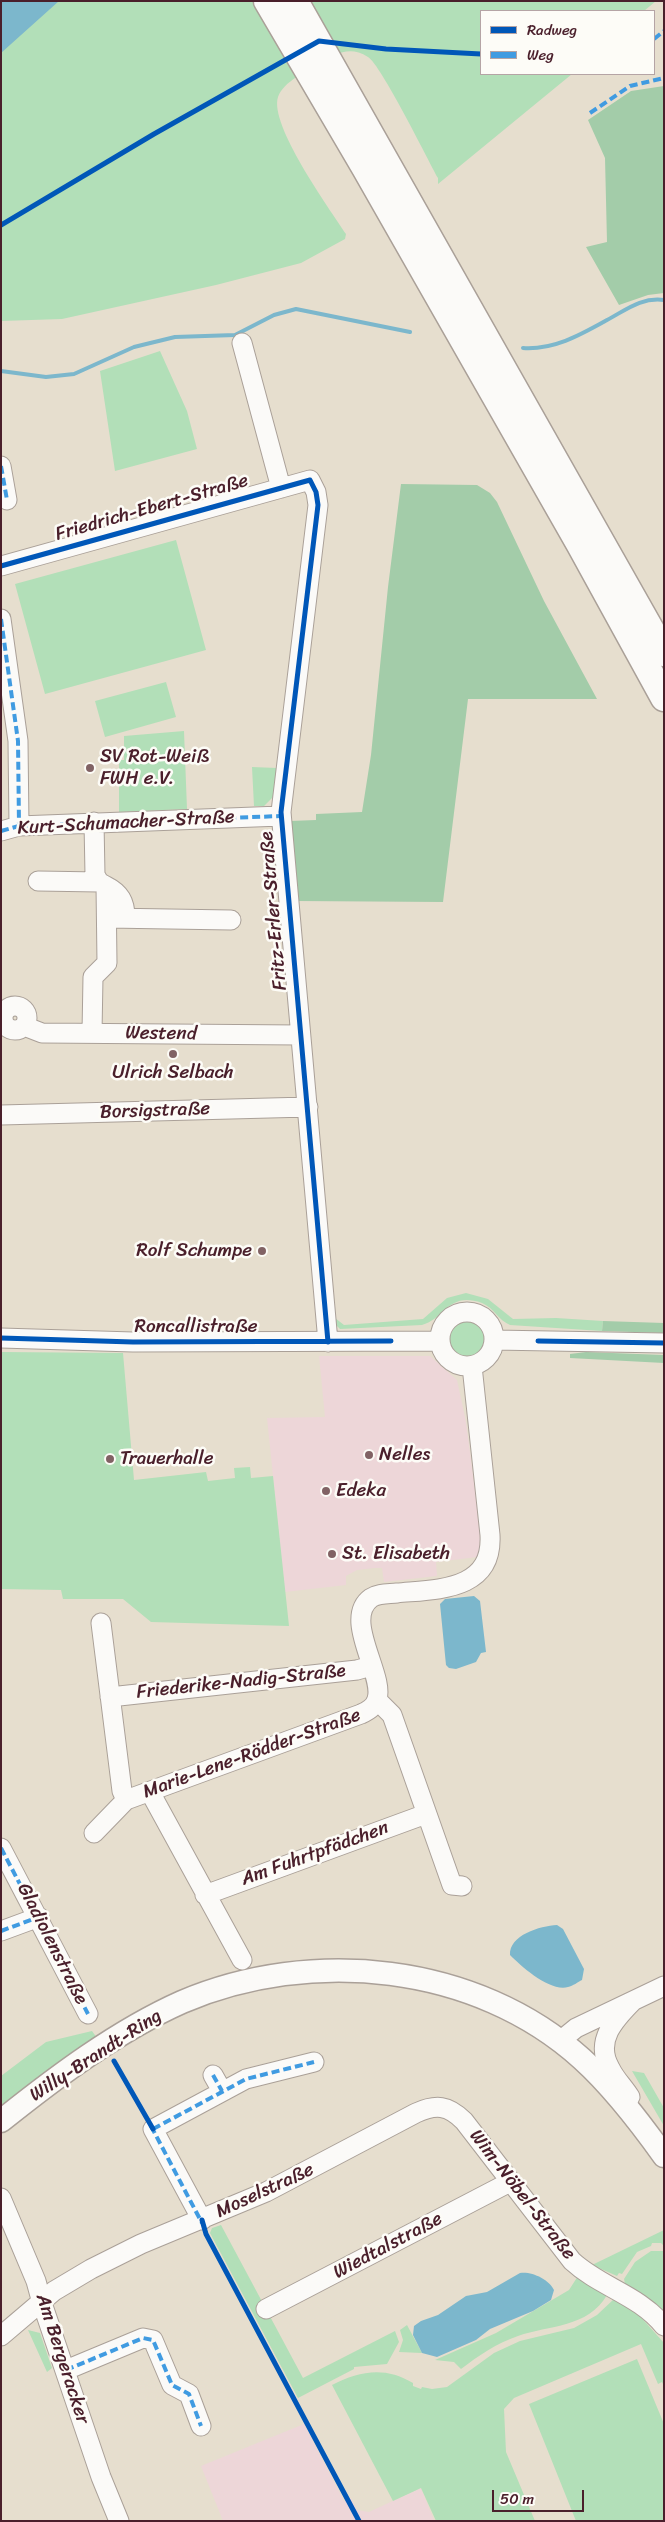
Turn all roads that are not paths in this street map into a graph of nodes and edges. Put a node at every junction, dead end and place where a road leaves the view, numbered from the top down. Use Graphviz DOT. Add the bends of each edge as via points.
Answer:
graph roads {
  1 [pos="267,1"];
  2 [pos="295,1"];
  3 [pos="320,70"];
  4 [pos="242,342"];
  5 [pos="1,466"];
  6 [pos="310,480"];
  7 [pos="281,488"];
  8 [pos="7,500"];
  9 [pos="1,566"];
  10 [pos="1,619"];
  11 [pos="664,653"];
  12 [pos="664,698"];
  13 [pos="281,816"];
  14 [pos="94,822"];
  15 [pos="10,828"];
  16 [pos="38,881"];
  17 [pos="103,884"];
  18 [pos="116,918"];
  19 [pos="231,920"];
  20 [pos="4,1007"];
  21 [pos="92,1033"];
  22 [pos="300,1035"];
  23 [pos="308,1107"];
  24 [pos="1,1115"];
  25 [pos="1,1338"];
  26 [pos="494,1340"];
  27 [pos="440,1341"];
  28 [pos="328,1342"];
  29 [pos="664,1343"];
  30 [pos="472,1366"];
  31 [pos="101,1623"];
  32 [pos="371,1666"];
  33 [pos="110,1697"];
  34 [pos="377,1700"];
  35 [pos="150,1792"];
  36 [pos="126,1800"];
  37 [pos="426,1814"];
  38 [pos="94,1832"];
  39 [pos="1,1848"];
  40 [pos="462,1886"];
  41 [pos="205,1895"];
  42 [pos="39,1917"];
  43 [pos="1,1931"];
  44 [pos="242,1960"];
  45 [pos="664,1986"];
  46 [pos="633,2001"];
  47 [pos="88,2014"];
  48 [pos="560,2041"];
  49 [pos="314,2062"];
  50 [pos="456,2113"];
  51 [pos="1,2121"];
  52 [pos="646,2130"];
  53 [pos="664,2156"];
  54 [pos="510,2182"];
  55 [pos="2,2199"];
  56 [pos="202,2220"];
  57 [pos="42,2303"];
  58 [pos="266,2309"];
  59 [pos="664,2326"];
  60 [pos="1,2336"];
  61 [pos="66,2370"];
  62 [pos="202,2426"];
  63 [pos="114,2519"];
  1 -- 3 [label="highway"];
  2 -- 3 [label="highway"];
  3 -- 11 [label="highway"];
  3 -- 12 [label="highway" via="365,168"];
  4 -- 7 [label="street"];
  5 -- 8 [label="street"];
  6 -- 7 [label="street, Friedrich-Ebert-Straße"];
  6 -- 13 [label="street, Fritz-Erler-Straße" via="318,505"];
  7 -- 9 [label="street, Friedrich-Ebert-Straße"];
  10 -- 15 [label="street" via="18,741"];
  13 -- 14 [label="street, Kurt-Schumacher-Straße"];
  13 -- 22 [label="street, Fritz-Erler-Straße"];
  14 -- 15 [label="street, Kurt-Schumacher-Straße"];
  14 -- 17 [label="street" via="95,875"];
  16 -- 17 [label="street"];
  17 -- 18 [label="street"];
  18 -- 19 [label="street"];
  18 -- 21 [label="street" via="107,963 93,977"];
  20 -- 21 [label="street, Westend" via="23,1010 26,1015 24,1026 42,1034"];
  21 -- 22 [label="street, Westend"];
  22 -- 23 [label="street, Fritz-Erler-Straße"];
  23 -- 24 [label="street, Borsigstraße"];
  23 -- 28 [label="street, Fritz-Erler-Straße"];
  25 -- 28 [label="street, Roncallistraße"];
  26 -- 27 [label="street" via="493,1329 487,1320 467,1312 448,1320"];
  26 -- 29 [label="street"];
  26 -- 30 [label="street" via="488,1357"];
  27 -- 28 [label="street, Roncallistraße"];
  27 -- 30 [label="street" via="447,1357"];
  30 -- 32 [label="street, Marie-Lene-Rödder-Straße" via="490,1535 489,1553 480,1571 462,1584 380,1594 366,1602 361,1614 365,1650"];
  31 -- 33 [label="street"];
  32 -- 33 [label="street, Friederike-Nadig-Straße"];
  32 -- 34 [label="street, Marie-Lene-Rödder-Straße"];
  33 -- 36 [label="street" via="122,1791"];
  34 -- 35 [label="street, Marie-Lene-Rödder-Straße" via="374,1706 361,1714"];
  34 -- 37 [label="street" via="392,1715"];
  35 -- 36 [label="street, Marie-Lene-Rödder-Straße"];
  35 -- 41 [label="street"];
  36 -- 38 [label="street, Marie-Lene-Rödder-Straße"];
  37 -- 40 [label="street" via="452,1886"];
  37 -- 41 [label="street, Am Fuhrtpfädchen"];
  39 -- 42 [label="street, Gladiolenstraße"];
  41 -- 44 [label="street"];
  42 -- 43 [label="street"];
  42 -- 47 [label="street, Gladiolenstraße"];
  45 -- 46 [label="street"];
  46 -- 48 [label="street" via="576,2028"];
  46 -- 52 [label="street" via="609,2030 604,2050 610,2068 635,2105"];
  48 -- 51 [label="main road, Willy-Brandt-Ring" via="504,2007 437,1982 367,1971 303,1972 250,1980 160,2012 102,2048"];
  48 -- 52 [label="main road, Willy-Brandt-Ring" via="605,2082"];
  49 -- 56 [label="street" via="217,2083 153,2129"];
  50 -- 54 [label="street, Wim-Nöbel-Straße"];
  50 -- 56 [label="street, Moselstraße" via="443,2107 430,2107 316,2168"];
  52 -- 53 [label="main road, Willy-Brandt-Ring"];
  54 -- 58 [label="street, Wiedtalstraße"];
  54 -- 59 [label="street, Wim-Nöbel-Straße" via="572,2261 632,2298"];
  55 -- 57 [label="street, Am Bergeracker"];
  56 -- 57 [label="street, Moselstraße" via="149,2240 91,2269 54,2291"];
  57 -- 60 [label="street, Moselstraße"];
  57 -- 61 [label="street, Am Bergeracker"];
  61 -- 62 [label="street" via="149,2338 153,2340 172,2385 189,2394"];
  61 -- 63 [label="street, Am Bergeracker"];
}
